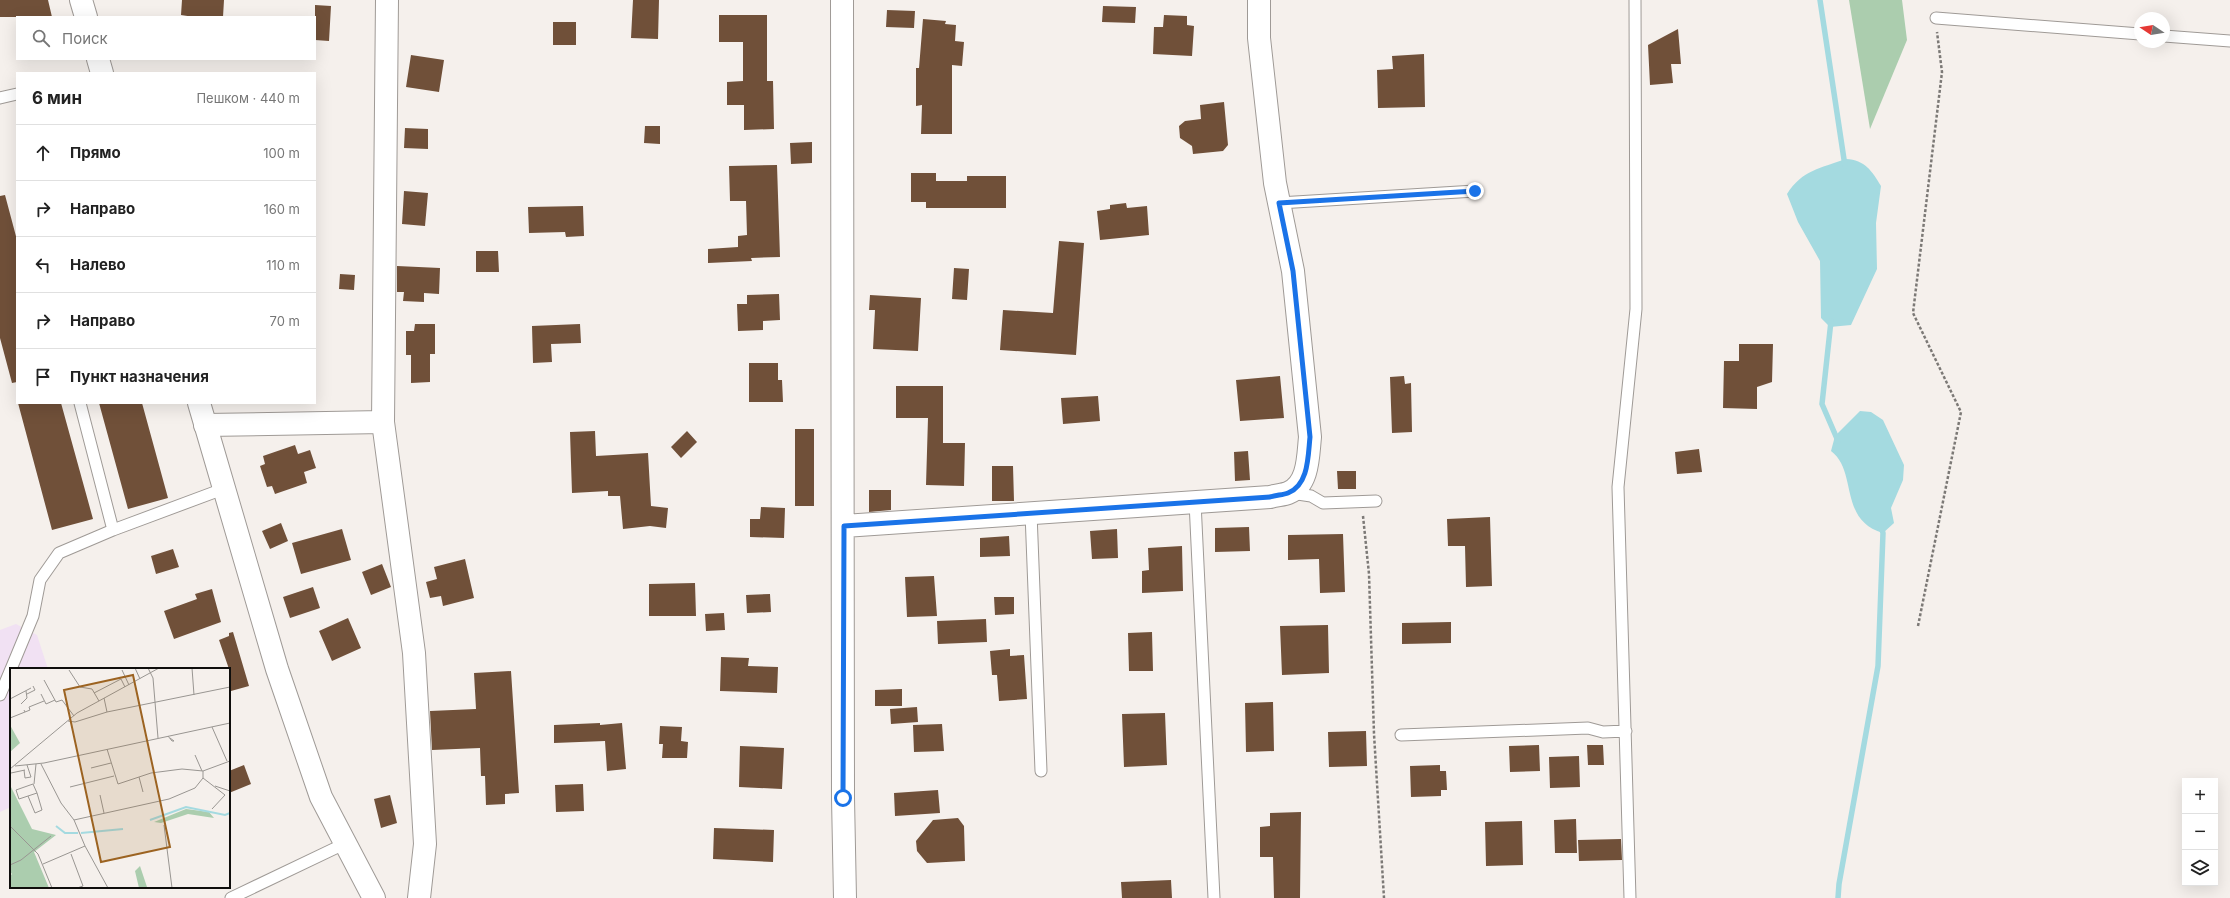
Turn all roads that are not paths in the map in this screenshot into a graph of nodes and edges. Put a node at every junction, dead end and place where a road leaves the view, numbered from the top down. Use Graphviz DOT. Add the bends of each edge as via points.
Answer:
graph roads {
  1 [pos="81,0"];
  2 [pos="387,0"];
  3 [pos="842,0"];
  4 [pos="1259,0"];
  5 [pos="1635,0"];
  6 [pos="86,16"];
  7 [pos="1936,18"];
  8 [pos="2134,34"];
  9 [pos="2170,36"];
  10 [pos="2230,41"];
  11 [pos="98,60"];
  12 [pos="102,72"];
  13 [pos="16,94"];
  14 [pos="0,98"];
  15 [pos="1475,191"];
  16 [pos="1279,203"];
  17 [pos="80,404"];
  18 [pos="199,404"];
  19 [pos="382,422"];
  20 [pos="205,424"];
  21 [pos="223,489"];
  22 [pos="1290,492"];
  23 [pos="1376,501"];
  24 [pos="1195,502"];
  25 [pos="1031,513"];
  26 [pos="844,526"];
  27 [pos="112,530"];
  28 [pos="11,668"];
  29 [pos="10,671"];
  30 [pos="0,695"];
  31 [pos="1626,731"];
  32 [pos="1401,735"];
  33 [pos="1041,771"];
  34 [pos="344,844"];
  35 [pos="231,898"];
  36 [pos="374,898"];
  37 [pos="419,898"];
  38 [pos="845,898"];
  39 [pos="1214,898"];
  40 [pos="1630,898"];
  1 -- 6 [label="street"];
  2 -- 19 [label="street"];
  3 -- 26 [label="street"];
  4 -- 16 [label="street" via="1258,38"];
  5 -- 31 [label="lane" via="1636,309 1618,487"];
  7 -- 8 [label="lane"];
  9 -- 10 [label="lane"];
  11 -- 12 [label="street"];
  13 -- 14 [label="lane"];
  15 -- 16 [label="lane"];
  16 -- 22 [label="street" via="1293,271 1310,437 1308,463 1302,481"];
  17 -- 27 [label="lane"];
  18 -- 20 [label="street"];
  19 -- 20 [label="street"];
  19 -- 37 [label="street" via="414,653 425,844"];
  20 -- 21 [label="street"];
  21 -- 27 [label="lane"];
  21 -- 34 [label="street" via="277,669 321,797"];
  22 -- 23 [label="lane" via="1310,496 1323,504"];
  22 -- 24 [label="street" via="1270,497"];
  24 -- 25 [label="street"];
  24 -- 39 [label="lane"];
  25 -- 26 [label="street"];
  25 -- 33 [label="lane"];
  26 -- 38 [label="street"];
  27 -- 28 [label="lane" via="59,552 40,580 33,616"];
  29 -- 30 [label="lane"];
  31 -- 32 [label="lane" via="1603,732 1588,728"];
  31 -- 40 [label="lane"];
  34 -- 35 [label="lane"];
  34 -- 36 [label="street"];
}
